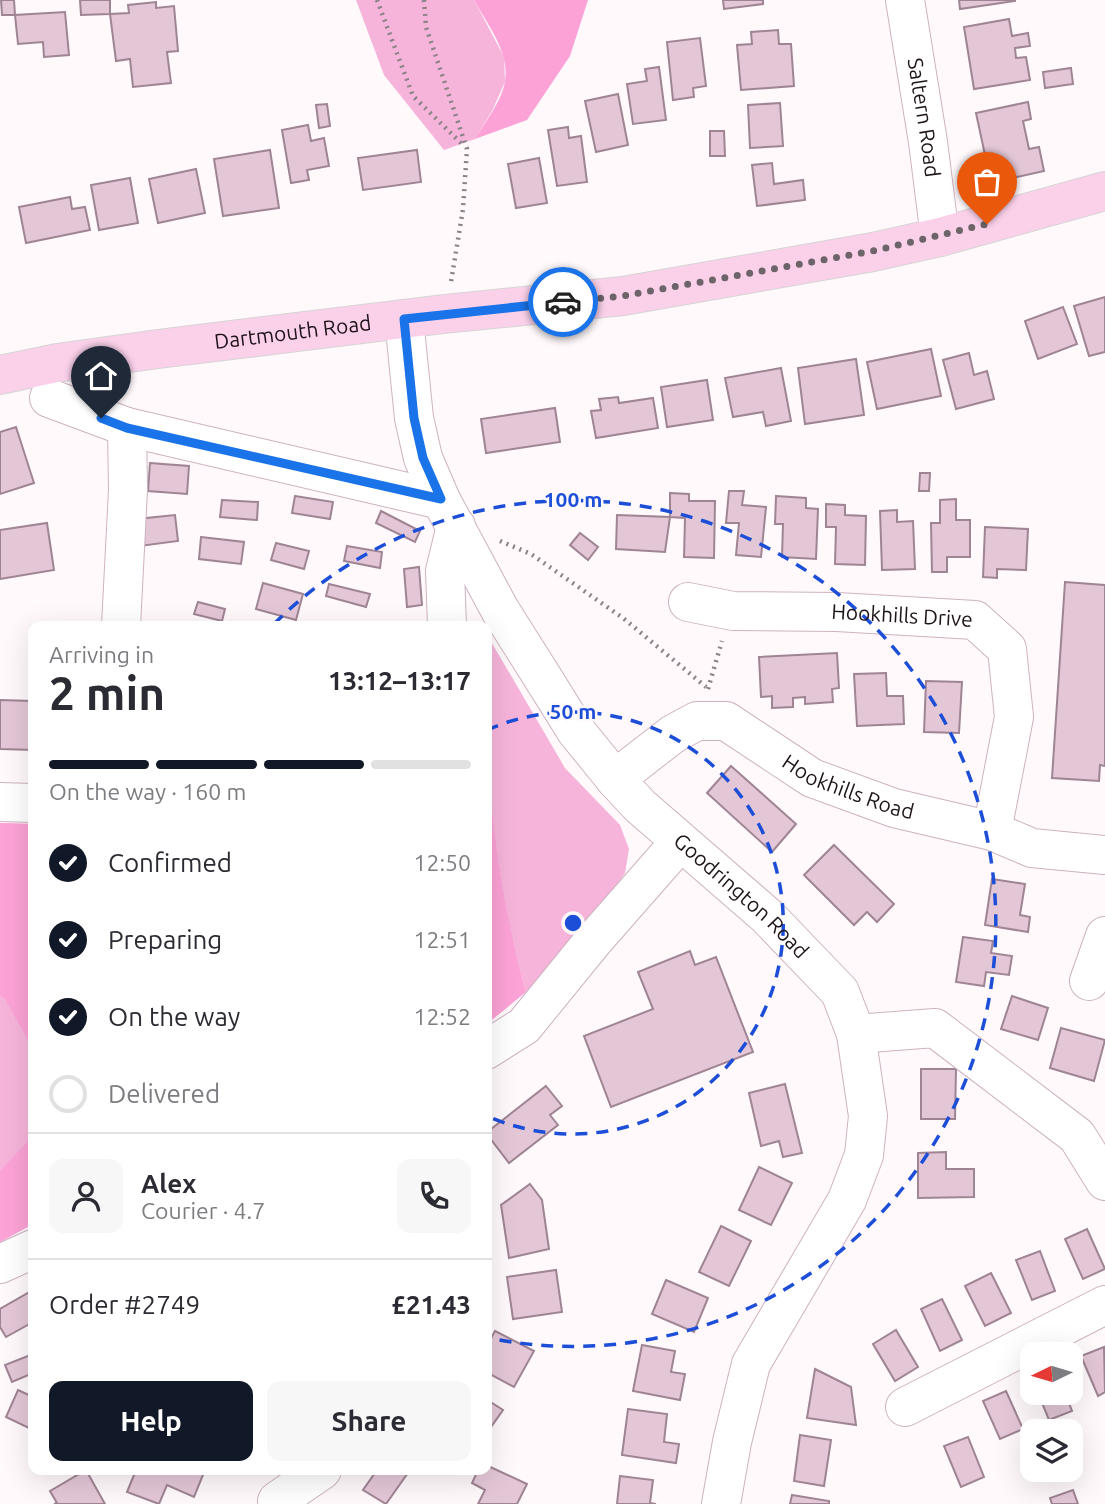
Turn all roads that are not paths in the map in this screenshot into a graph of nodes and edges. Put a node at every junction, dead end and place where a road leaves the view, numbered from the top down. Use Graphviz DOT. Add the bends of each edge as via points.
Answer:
graph roads {
  1 [pos="905,0"];
  2 [pos="1105,191"];
  3 [pos="940,237"];
  4 [pos="404,319"];
  5 [pos="0,361"];
  6 [pos="0,375"];
  7 [pos="53,381"];
  8 [pos="127,428"];
  9 [pos="455,525"];
  10 [pos="688,601"];
  11 [pos="121,621"];
  12 [pos="447,621"];
  13 [pos="615,779"];
  14 [pos="0,802"];
  15 [pos="28,803"];
  16 [pos="992,831"];
  17 [pos="680,842"];
  18 [pos="1105,855"];
  19 [pos="1105,936"];
  20 [pos="1089,981"];
  21 [pos="856,1034"];
  22 [pos="492,1046"];
  23 [pos="1105,1181"];
  24 [pos="28,1251"];
  25 [pos="0,1264"];
  26 [pos="1105,1305"];
  27 [pos="905,1407"];
  28 [pos="315,1475"];
  29 [pos="277,1501"];
  30 [pos="721,1504"];
  1 -- 3 [label="street, Saltern Road"];
  2 -- 3 [label="main road, Dartmouth Road"];
  3 -- 4 [label="main road, Dartmouth Road" via="623,296"];
  4 -- 7 [label="main road, Dartmouth Road"];
  4 -- 9 [label="street, Goodrington Road" via="423,458"];
  5 -- 7 [label="main road, Dartmouth Road"];
  6 -- 7 [label="main road, Dartmouth Road"];
  7 -- 8 [label="street"];
  8 -- 9 [label="street"];
  8 -- 11 [label="street"];
  9 -- 12 [label="street" via="445,570"];
  9 -- 13 [label="street, Goodrington Road" via="500,610 569,720"];
  10 -- 16 [label="street, Hookhills Drive" via="733,611 975,620 1007,649 1014,718"];
  13 -- 16 [label="street, Hookhills Road" via="697,721 726,721 812,778 894,808"];
  13 -- 17 [label="street, Goodrington Road"];
  14 -- 15 [label="street"];
  16 -- 18 [label="street, Hookhills Road" via="1032,848"];
  17 -- 21 [label="street, Goodrington Road" via="768,917 839,992"];
  17 -- 22 [label="street" via="524,1026"];
  19 -- 20 [label="street"];
  21 -- 23 [label="street" via="935,1028 1077,1136"];
  21 -- 30 [label="street, Goodrington Road" via="868,1116 864,1154 847,1200 751,1364"];
  24 -- 25 [label="street"];
  26 -- 27 [label="street"];
  28 -- 29 [label="street"];
}
